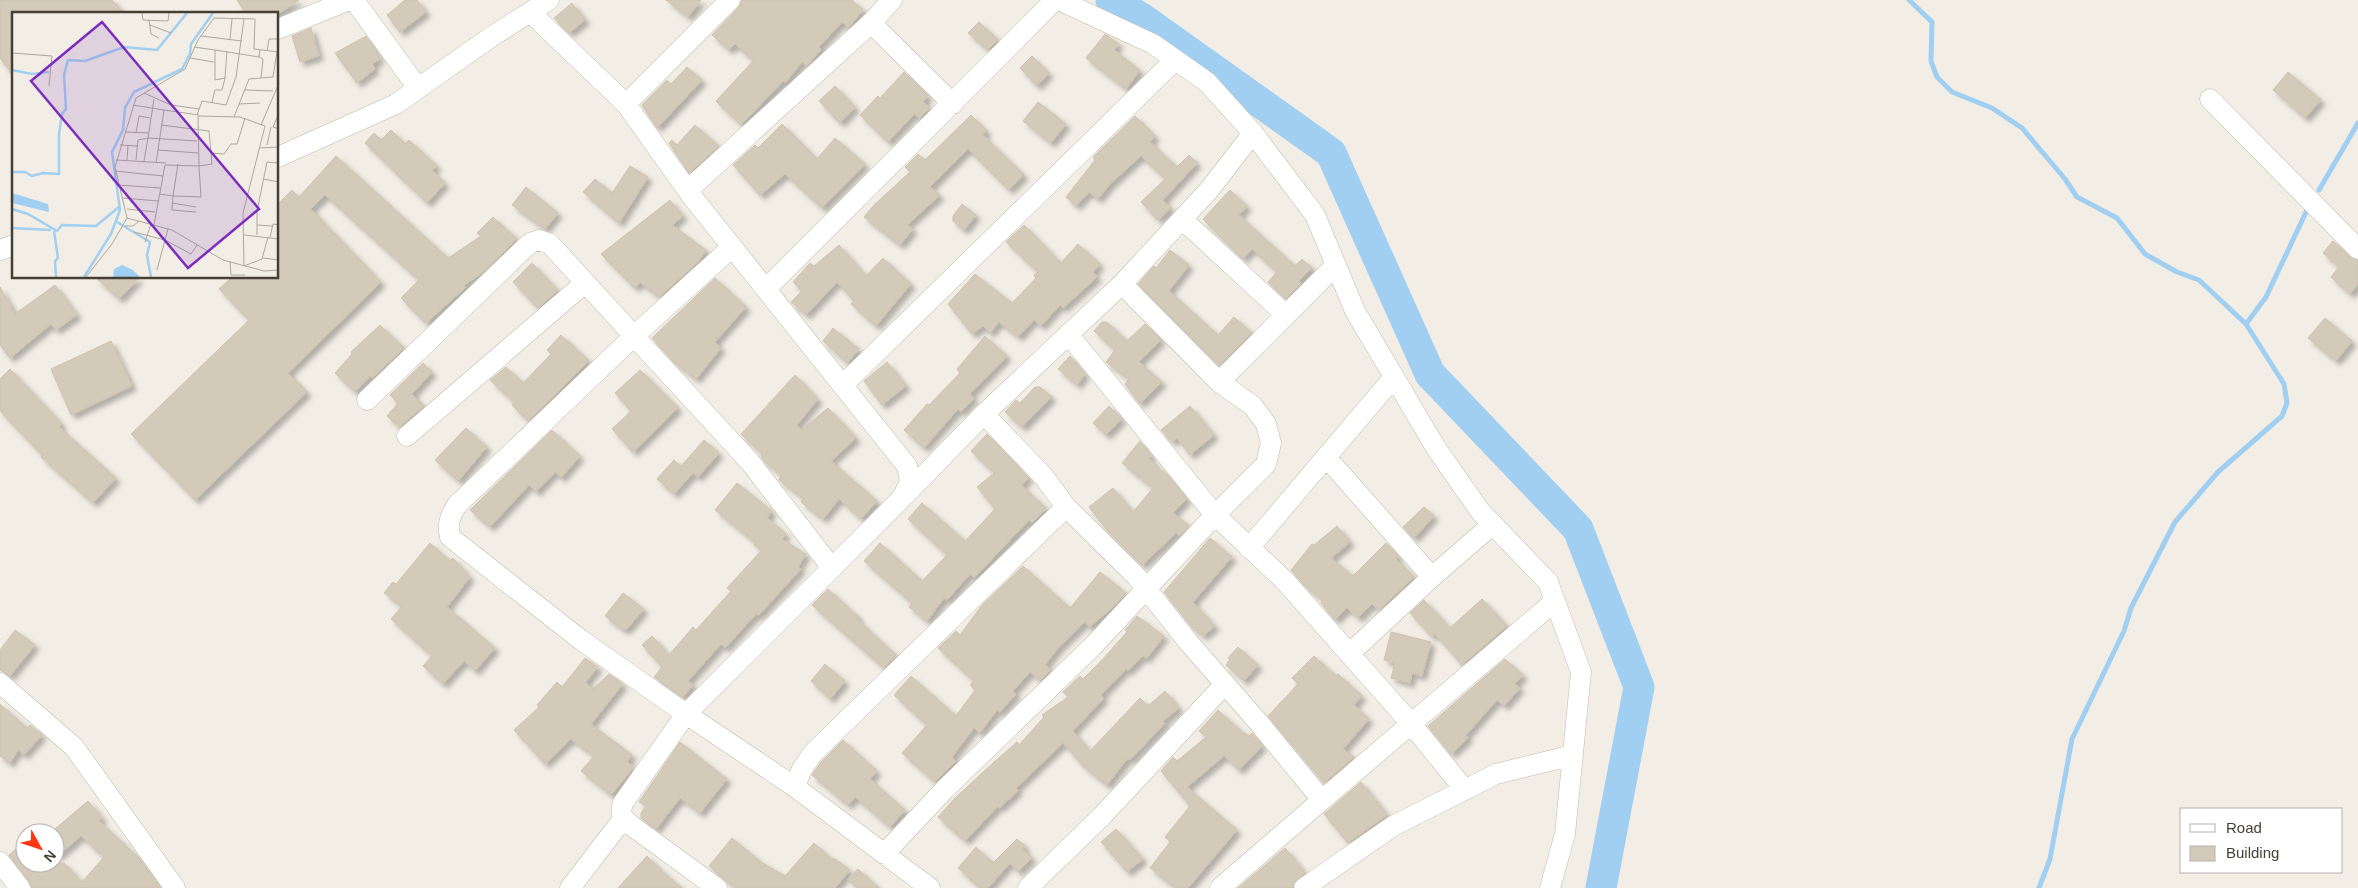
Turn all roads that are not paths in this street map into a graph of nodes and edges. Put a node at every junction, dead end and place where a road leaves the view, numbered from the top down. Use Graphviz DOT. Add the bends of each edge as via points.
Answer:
graph roads {
  1 [pos="349,0"];
  2 [pos="354,0"];
  3 [pos="549,0"];
  4 [pos="730,0"];
  5 [pos="892,0"];
  6 [pos="1055,0"];
  7 [pos="1058,0"];
  8 [pos="532,13"];
  9 [pos="872,23"];
  10 [pos="279,29"];
  11 [pos="1175,60"];
  12 [pos="418,88"];
  13 [pos="2210,99"];
  14 [pos="626,104"];
  15 [pos="953,104"];
  16 [pos="1253,133"];
  17 [pos="279,157"];
  18 [pos="688,190"];
  19 [pos="1182,219"];
  20 [pos="12,246"];
  21 [pos="732,247"];
  22 [pos="2358,249"];
  23 [pos="0,250"];
  24 [pos="1336,265"];
  25 [pos="585,283"];
  26 [pos="1122,284"];
  27 [pos="766,290"];
  28 [pos="1286,316"];
  29 [pos="1068,334"];
  30 [pos="634,336"];
  31 [pos="1394,377"];
  32 [pos="1219,382"];
  33 [pos="843,385"];
  34 [pos="367,400"];
  35 [pos="984,414"];
  36 [pos="408,436"];
  37 [pos="1326,457"];
  38 [pos="902,498"];
  39 [pos="1066,506"];
  40 [pos="1215,515"];
  41 [pos="1493,524"];
  42 [pos="1250,548"];
  43 [pos="832,568"];
  44 [pos="1432,577"];
  45 [pos="1146,588"];
  46 [pos="1555,601"];
  47 [pos="1349,654"];
  48 [pos="0,683"];
  49 [pos="1225,684"];
  50 [pos="686,714"];
  51 [pos="1412,725"];
  52 [pos="1573,755"];
  53 [pos="795,787"];
  54 [pos="1465,790"];
  55 [pos="1322,800"];
  56 [pos="623,819"];
  57 [pos="884,854"];
  58 [pos="0,862"];
  59 [pos="711,886"];
  60 [pos="20,888"];
  61 [pos="175,888"];
  62 [pos="570,888"];
  63 [pos="930,888"];
  64 [pos="1028,888"];
  65 [pos="1220,888"];
  66 [pos="1304,888"];
  67 [pos="1550,888"];
  1 -- 10 [label="street"];
  2 -- 12 [label="street"];
  3 -- 8 [label="street"];
  4 -- 14 [label="street"];
  5 -- 9 [label="street"];
  6 -- 15 [label="street"];
  7 -- 11 [label="street" via="1153,44"];
  8 -- 12 [label="street"];
  8 -- 14 [label="street"];
  9 -- 15 [label="street"];
  9 -- 18 [label="street"];
  11 -- 16 [label="street" via="1207,82"];
  11 -- 33 [label="street"];
  12 -- 17 [label="street" via="383,111"];
  13 -- 22 [label="street"];
  14 -- 18 [label="street"];
  15 -- 27 [label="street"];
  16 -- 19 [label="street" via="1210,190"];
  16 -- 24 [label="street" via="1315,215"];
  18 -- 21 [label="street"];
  19 -- 26 [label="street"];
  19 -- 28 [label="street"];
  20 -- 23 [label="street"];
  21 -- 27 [label="street"];
  21 -- 30 [label="street"];
  24 -- 28 [label="street"];
  24 -- 31 [label="street" via="1355,311"];
  25 -- 30 [label="street"];
  25 -- 34 [label="street" via="550,244 539,240 530,243"];
  25 -- 36 [label="street"];
  26 -- 29 [label="street"];
  26 -- 32 [label="street"];
  27 -- 33 [label="street"];
  28 -- 32 [label="street"];
  29 -- 35 [label="street"];
  29 -- 40 [label="street"];
  30 -- 43 [label="street" via="750,462"];
  30 -- 50 [label="street" via="457,505 448,529 450,537 581,640"];
  31 -- 37 [label="street"];
  31 -- 41 [label="street" via="1436,448 1480,511"];
  32 -- 40 [label="street" via="1252,406 1266,424 1271,443 1266,464"];
  33 -- 38 [label="street" via="907,466 910,482"];
  35 -- 38 [label="street"];
  35 -- 39 [label="street" via="1044,477"];
  37 -- 42 [label="street"];
  37 -- 44 [label="street"];
  38 -- 43 [label="street"];
  39 -- 45 [label="street"];
  39 -- 53 [label="street" via="812,754"];
  40 -- 42 [label="street"];
  40 -- 45 [label="street"];
  41 -- 44 [label="street"];
  41 -- 46 [label="street" via="1548,582"];
  42 -- 47 [label="street" via="1284,580"];
  43 -- 50 [label="street"];
  44 -- 47 [label="street"];
  45 -- 49 [label="street"];
  45 -- 57 [label="street" via="1092,647 945,789"];
  46 -- 51 [label="street"];
  46 -- 52 [label="street" via="1581,672"];
  47 -- 51 [label="street"];
  48 -- 61 [label="street" via="74,747"];
  49 -- 55 [label="street"];
  49 -- 64 [label="street" via="1102,816"];
  50 -- 53 [label="street"];
  50 -- 56 [label="street" via="624,803 620,812"];
  51 -- 54 [label="street"];
  51 -- 55 [label="street"];
  52 -- 54 [label="street" via="1496,774"];
  52 -- 67 [label="street" via="1565,834"];
  53 -- 57 [label="street"];
  54 -- 66 [label="street" via="1393,826"];
  55 -- 65 [label="street"];
  56 -- 59 [label="street"];
  56 -- 62 [label="street"];
  57 -- 63 [label="street"];
  58 -- 60 [label="street"];
}
